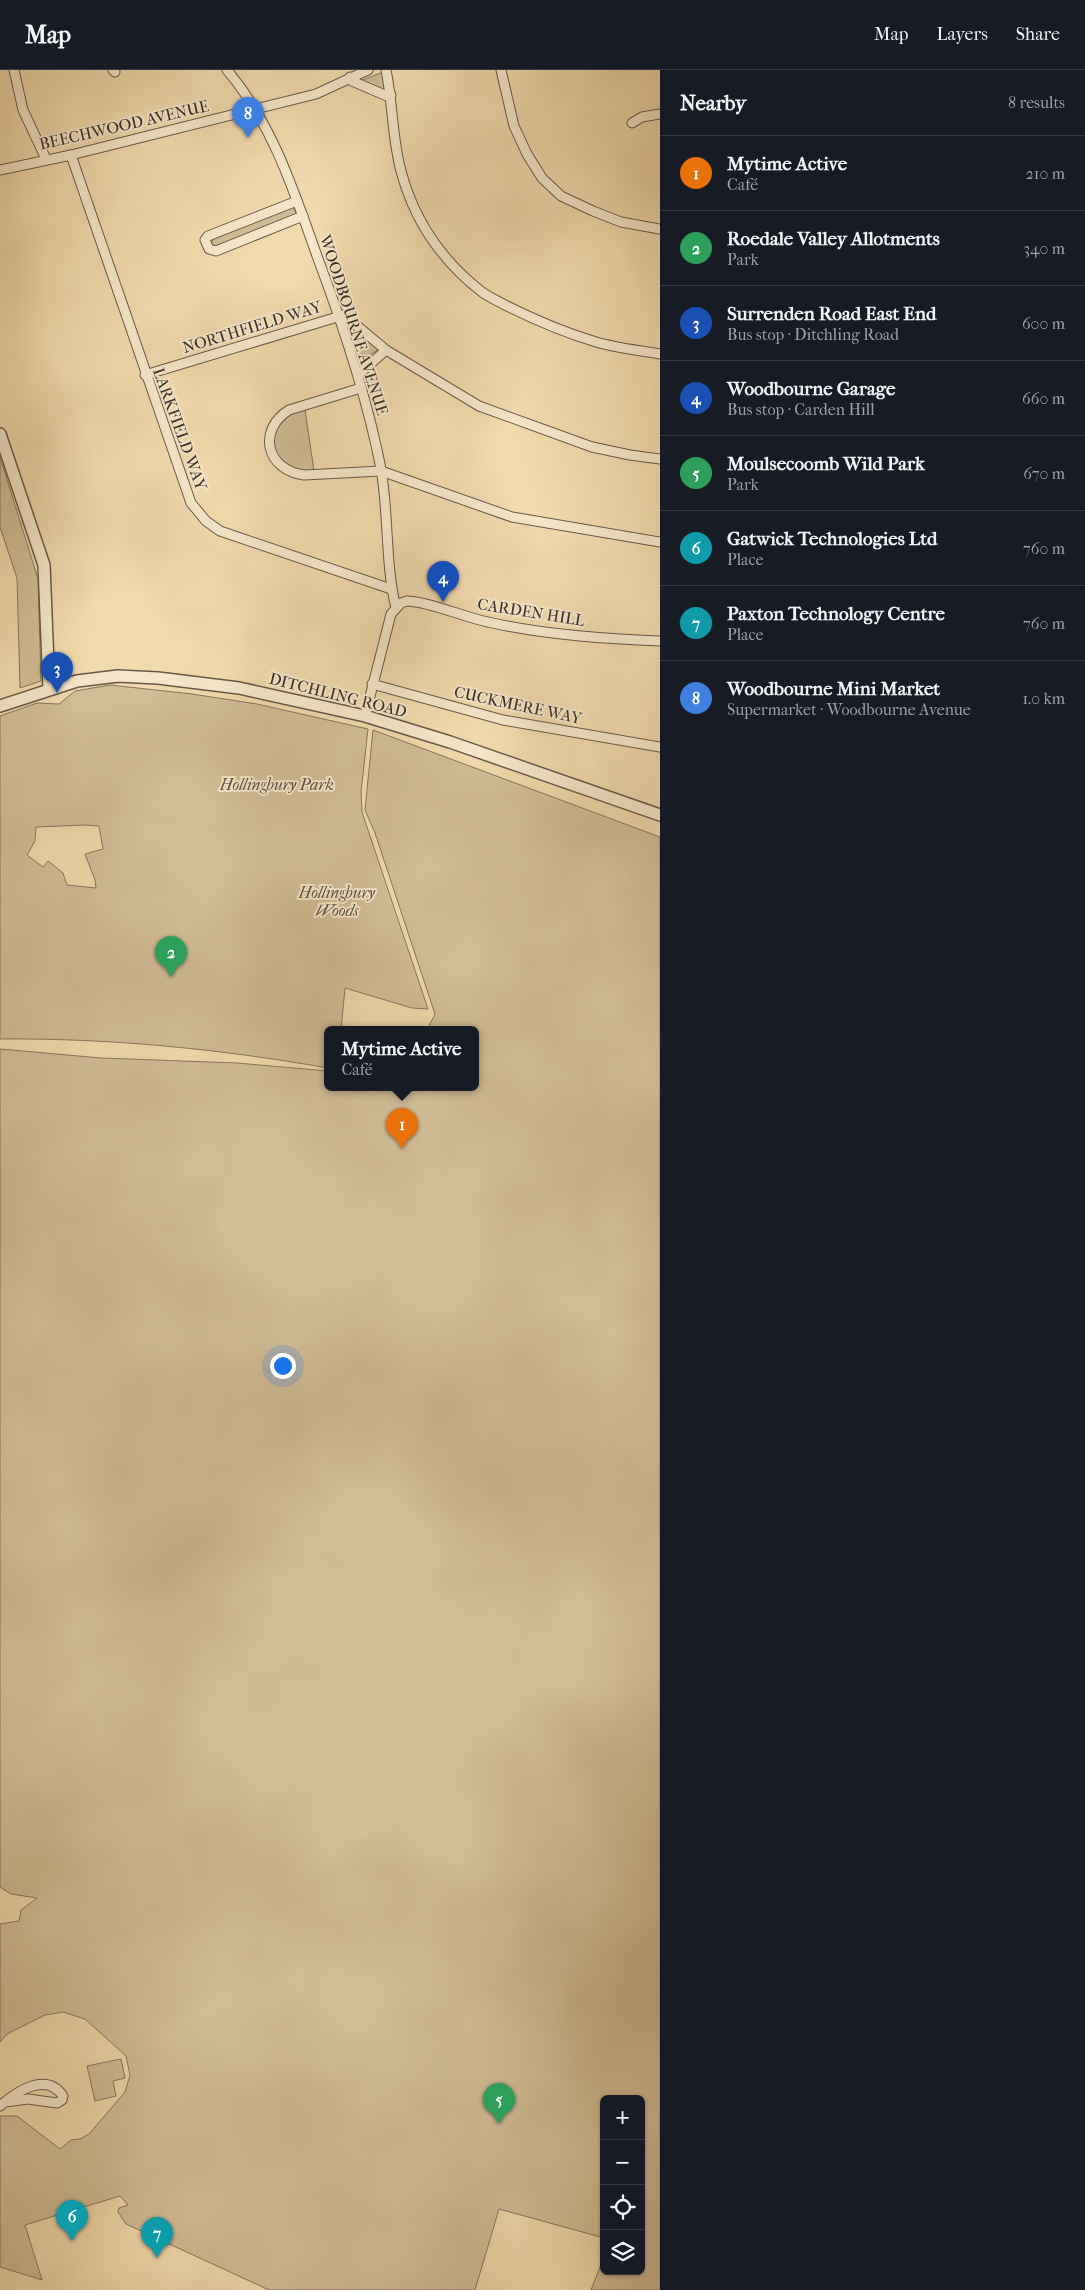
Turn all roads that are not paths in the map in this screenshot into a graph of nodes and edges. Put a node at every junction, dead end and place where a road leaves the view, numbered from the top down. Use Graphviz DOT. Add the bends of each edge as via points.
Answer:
graph roads {
  1 [pos="14,70"];
  2 [pos="227,70"];
  3 [pos="368,70"];
  4 [pos="386,70"];
  5 [pos="501,70"];
  6 [pos="350,78"];
  7 [pos="392,95"];
  8 [pos="256,110"];
  9 [pos="660,114"];
  10 [pos="632,122"];
  11 [pos="71,155"];
  12 [pos="46,159"];
  13 [pos="0,170"];
  14 [pos="297,201"];
  15 [pos="303,216"];
  16 [pos="660,229"];
  17 [pos="339,316"];
  18 [pos="386,350"];
  19 [pos="660,354"];
  20 [pos="358,375"];
  21 [pos="145,376"];
  22 [pos="361,388"];
  23 [pos="0,434"];
  24 [pos="660,459"];
  25 [pos="381,471"];
  26 [pos="660,542"];
  27 [pos="391,589"];
  28 [pos="396,608"];
  29 [pos="660,640"];
  30 [pos="372,684"];
  31 [pos="49,689"];
  32 [pos="0,706"];
  33 [pos="365,716"];
  34 [pos="660,747"];
  35 [pos="660,815"];
  36 [pos="2,2104"];
  1 -- 12 [label="street" via="23,110"];
  2 -- 8 [label="street, WOODBOURNE AVENUE"];
  3 -- 6 [label="street, BEECHWOOD AVENUE"];
  4 -- 7 [label="street"];
  5 -- 16 [label="street" via="514,126 526,154 542,178 561,196 593,211 621,222"];
  6 -- 7 [label="street" via="387,96"];
  6 -- 8 [label="street, BEECHWOOD AVENUE" via="316,94"];
  7 -- 19 [label="street" via="395,142 412,204 426,232 447,259 483,293 532,318 594,342"];
  8 -- 11 [label="street, BEECHWOOD AVENUE"];
  8 -- 14 [label="street, WOODBOURNE AVENUE"];
  9 -- 10 [label="street"];
  11 -- 12 [label="street, BEECHWOOD AVENUE"];
  11 -- 21 [label="street, LARKFIELD WAY"];
  12 -- 13 [label="street, BEECHWOOD AVENUE"];
  14 -- 15 [label="street, WOODBOURNE AVENUE"];
  14 -- 15 [label="street" via="208,236 205,240 209,250 216,251"];
  15 -- 17 [label="street, WOODBOURNE AVENUE"];
  17 -- 18 [label="street" via="344,315"];
  17 -- 20 [label="street, WOODBOURNE AVENUE"];
  17 -- 21 [label="street, NORTHFIELD WAY"];
  18 -- 20 [label="street"];
  18 -- 24 [label="street" via="479,406 592,447"];
  20 -- 22 [label="street, WOODBOURNE AVENUE"];
  21 -- 27 [label="street, LARKFIELD WAY" via="191,503 206,520 220,531"];
  22 -- 25 [label="street, WOODBOURNE AVENUE"];
  22 -- 25 [label="street" via="279,416 271,428 270,449 282,468 292,474"];
  23 -- 31 [label="street" via="44,565"];
  25 -- 26 [label="street" via="512,517"];
  25 -- 27 [label="street, WOODBOURNE AVENUE"];
  27 -- 28 [label="street, WOODBOURNE AVENUE"];
  28 -- 29 [label="street, CARDEN HILL" via="412,601 490,623 568,634"];
  28 -- 30 [label="street" via="391,614"];
  30 -- 33 [label="street"];
  30 -- 34 [label="street, CUCKMERE WAY" via="503,720"];
  31 -- 32 [label="street, DITCHLING ROAD"];
  31 -- 33 [label="street, DITCHLING ROAD" via="77,681 118,676 158,678 239,688"];
  33 -- 35 [label="street, DITCHLING ROAD"];
  36 -- 36 [label="street" via="34,2085 50,2087 63,2096 57,2103 28,2099"];
}
